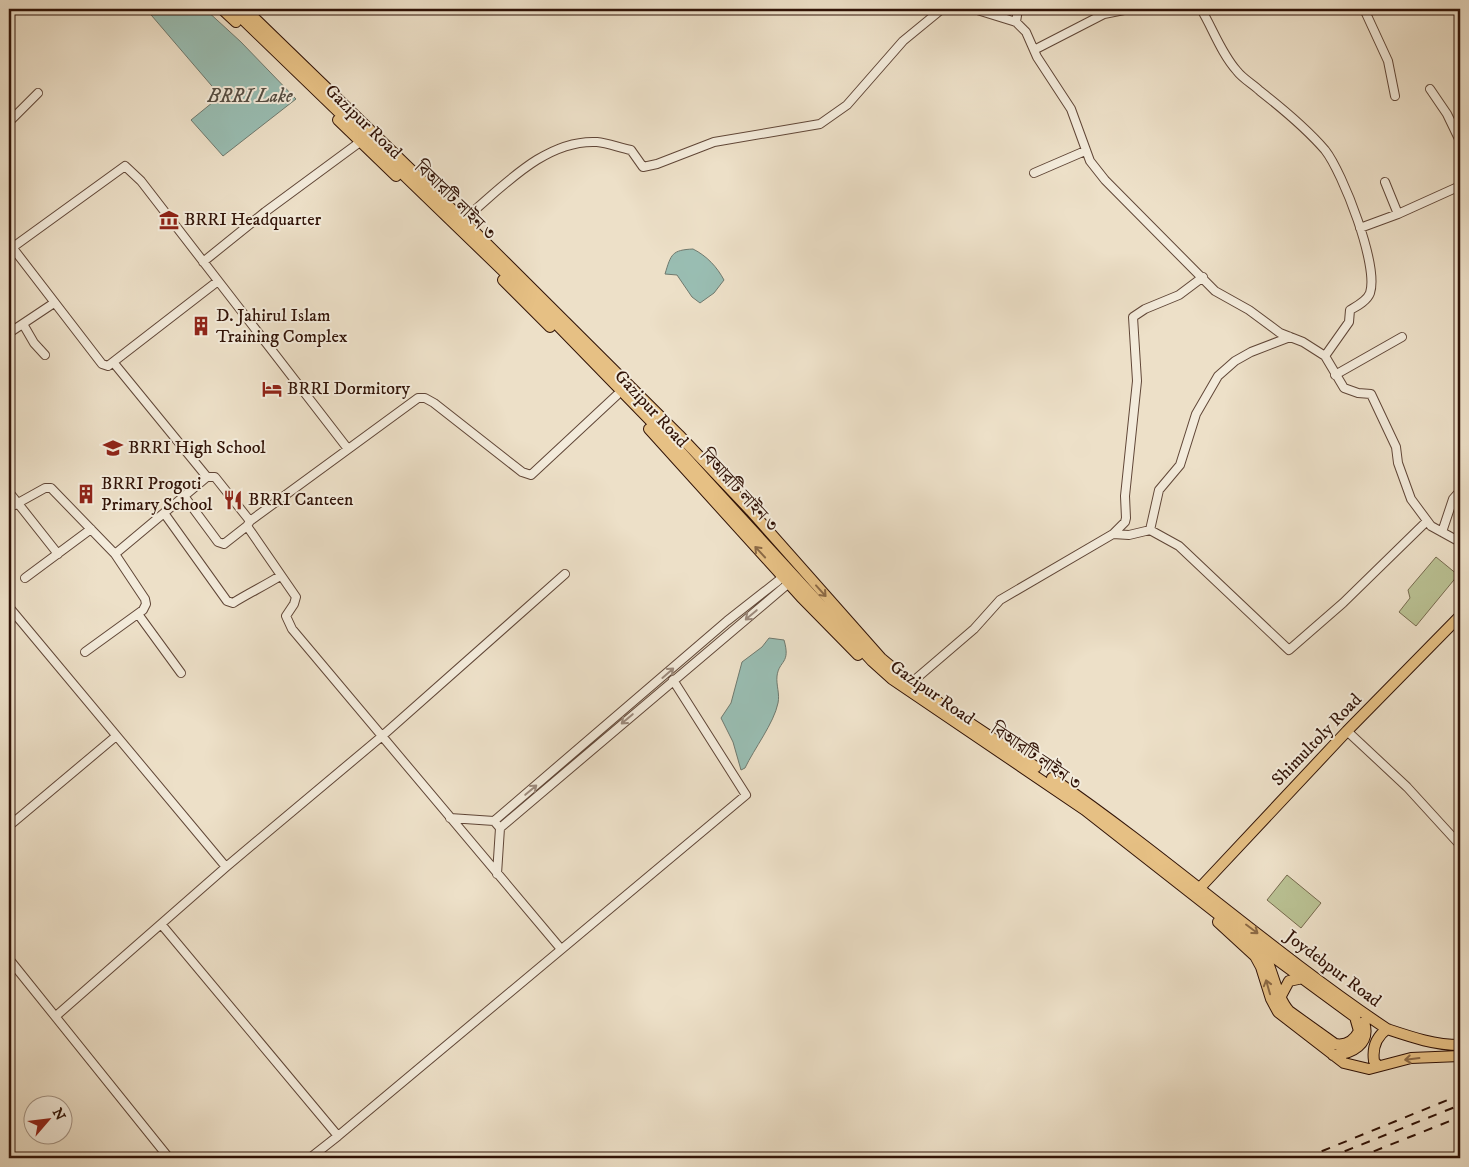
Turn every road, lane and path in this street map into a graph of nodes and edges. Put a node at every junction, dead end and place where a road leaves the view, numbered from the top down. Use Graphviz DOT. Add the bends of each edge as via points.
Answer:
graph roads {
  1 [pos="222,9"];
  2 [pos="232,9"];
  3 [pos="245,9"];
  4 [pos="942,9"];
  5 [pos="974,9"];
  6 [pos="1018,9"];
  7 [pos="1129,9"];
  8 [pos="1201,9"];
  9 [pos="1364,9"];
  10 [pos="1016,22"];
  11 [pos="1034,50"];
  12 [pos="1430,89"];
  13 [pos="38,93"];
  14 [pos="1395,96"];
  15 [pos="9,122"];
  16 [pos="1460,140"];
  17 [pos="360,142"];
  18 [pos="1085,150"];
  19 [pos="1034,173"];
  20 [pos="1385,182"];
  21 [pos="1460,186"];
  22 [pos="1398,214"];
  23 [pos="463,220"];
  24 [pos="1360,228"];
  25 [pos="10,248"];
  26 [pos="203,262"];
  27 [pos="1203,278"];
  28 [pos="218,281"];
  29 [pos="54,303"];
  30 [pos="23,324"];
  31 [pos="9,333"];
  32 [pos="1402,336"];
  33 [pos="1290,337"];
  34 [pos="45,356"];
  35 [pos="1325,356"];
  36 [pos="113,362"];
  37 [pos="1335,375"];
  38 [pos="617,395"];
  39 [pos="348,449"];
  40 [pos="207,477"];
  41 [pos="1460,491"];
  42 [pos="9,492"];
  43 [pos="184,496"];
  44 [pos="17,502"];
  45 [pos="9,508"];
  46 [pos="164,513"];
  47 [pos="1427,521"];
  48 [pos="248,524"];
  49 [pos="91,529"];
  50 [pos="1150,530"];
  51 [pos="1442,532"];
  52 [pos="1113,534"];
  53 [pos="1460,542"];
  54 [pos="58,554"];
  55 [pos="115,554"];
  56 [pos="565,574"];
  57 [pos="280,576"];
  58 [pos="25,578"];
  59 [pos="786,580"];
  60 [pos="9,607"];
  61 [pos="138,614"];
  62 [pos="1460,616"];
  63 [pos="85,652"];
  64 [pos="181,673"];
  65 [pos="673,680"];
  66 [pos="911,683"];
  67 [pos="1347,731"];
  68 [pos="115,737"];
  69 [pos="381,738"];
  70 [pos="450,818"];
  71 [pos="494,821"];
  72 [pos="9,826"];
  73 [pos="500,828"];
  74 [pos="1460,845"];
  75 [pos="226,867"];
  76 [pos="497,874"];
  77 [pos="1195,894"];
  78 [pos="161,924"];
  79 [pos="1261,948"];
  80 [pos="561,949"];
  81 [pos="9,960"];
  82 [pos="1302,978"];
  83 [pos="1281,996"];
  84 [pos="1361,1011"];
  85 [pos="56,1016"];
  86 [pos="1387,1029"];
  87 [pos="1460,1044"];
  88 [pos="1333,1055"];
  89 [pos="1460,1056"];
  90 [pos="1378,1066"];
  91 [pos="338,1136"];
  92 [pos="169,1158"];
  93 [pos="310,1158"];
  1 -- 17 [label="main road, Gazipur Road"];
  2 -- 77 [label="main road, বিআরটি লাইন ৩" via="531,298 678,449 892,680 1046,782"];
  3 -- 23 [label="main road, Gazipur Road"];
  4 -- 23 [label="street" via="903,41 847,105 820,124 714,142 657,164 643,166 631,150 597,142 562,146 544,154"];
  5 -- 10 [label="street"];
  6 -- 10 [label="street"];
  7 -- 11 [label="street" via="1104,14"];
  8 -- 24 [label="street" via="1238,73 1302,126 1326,151 1342,179"];
  9 -- 14 [label="street" via="1388,61"];
  10 -- 11 [label="street" via="1026,32"];
  11 -- 18 [label="street" via="1071,109"];
  12 -- 16 [label="street"];
  13 -- 15 [label="street"];
  17 -- 26 [label="street"];
  17 -- 38 [label="main road, Gazipur Road"];
  18 -- 19 [label="street"];
  18 -- 27 [label="street" via="1105,180"];
  20 -- 22 [label="street"];
  21 -- 22 [label="street"];
  22 -- 24 [label="street"];
  23 -- 66 [label="main road, Gazipur Road, one-way" via="679,435 881,658"];
  24 -- 35 [label="street" via="1371,274 1369,295 1350,310 1349,322"];
  25 -- 26 [label="street" via="125,166 141,181"];
  25 -- 29 [label="street"];
  26 -- 28 [label="street"];
  27 -- 33 [label="street" via="1215,292"];
  27 -- 52 [label="street" via="1179,295 1133,317 1137,381 1126,488 1126,522"];
  28 -- 36 [label="street"];
  28 -- 39 [label="street"];
  29 -- 30 [label="street"];
  29 -- 36 [label="street" via="102,364 108,366"];
  30 -- 31 [label="street"];
  30 -- 34 [label="street"];
  32 -- 37 [label="street"];
  33 -- 35 [label="street"];
  33 -- 50 [label="street" via="1251,352 1218,376 1196,414 1180,465 1159,490"];
  35 -- 37 [label="street"];
  36 -- 40 [label="street"];
  37 -- 47 [label="street" via="1344,388 1371,394 1396,447 1410,499"];
  38 -- 39 [label="street" via="531,475 522,472 425,398 418,398"];
  59 -- 38 [label="main road, Gazipur Road, one-way"];
  39 -- 48 [label="street"];
  40 -- 43 [label="street"];
  40 -- 48 [label="street" via="215,477 219,481"];
  41 -- 51 [label="street" via="1453,499"];
  42 -- 44 [label="street"];
  43 -- 46 [label="street"];
  43 -- 48 [label="street" via="218,542 228,542"];
  44 -- 45 [label="street"];
  44 -- 49 [label="street" via="45,488 52,488"];
  44 -- 54 [label="street"];
  46 -- 55 [label="street"];
  46 -- 57 [label="street" via="227,602 233,603 252,591 260,590"];
  47 -- 50 [label="street" via="1343,603 1289,650 1179,546"];
  47 -- 51 [label="street"];
  48 -- 57 [label="street"];
  49 -- 54 [label="street"];
  49 -- 55 [label="street"];
  50 -- 52 [label="street" via="1129,535"];
  51 -- 53 [label="street"];
  52 -- 66 [label="street" via="1000,600 974,629"];
  54 -- 58 [label="street"];
  55 -- 61 [label="street" via="145,599 146,604"];
  56 -- 69 [label="street"];
  57 -- 69 [label="street" via="296,597 286,616 292,629"];
  59 -- 65 [label="street, one-way"];
  71 -- 59 [label="street, one-way" via="727,622"];
  59 -- 77 [label="main road, Gazipur Road" via="878,676 906,699 1043,788"];
  60 -- 68 [label="street"];
  61 -- 63 [label="street"];
  61 -- 64 [label="street"];
  62 -- 67 [label="main road, Shimultoly Road"];
  65 -- 73 [label="street, one-way"];
  65 -- 80 [label="street" via="746,795"];
  66 -- 77 [label="main road, Gazipur Road" via="1090,804"];
  67 -- 74 [label="street" via="1407,786"];
  67 -- 77 [label="main road, Shimultoly Road"];
  68 -- 72 [label="street"];
  68 -- 75 [label="street"];
  69 -- 70 [label="street"];
  69 -- 75 [label="street"];
  70 -- 71 [label="street"];
  70 -- 76 [label="street"];
  71 -- 73 [label="street"];
  73 -- 76 [label="street"];
  75 -- 78 [label="street"];
  76 -- 80 [label="street"];
  77 -- 79 [label="main road, বিআরটি লাইন ৩"];
  77 -- 84 [label="main road, Joydebpur Road, one-way"];
  88 -- 77 [label="main road, one-way" via="1278,1012 1255,956"];
  78 -- 85 [label="street"];
  78 -- 91 [label="street"];
  79 -- 82 [label="main road, বিআরটি লাইন ৩"];
  79 -- 83 [label="main road, বিআরটি লাইন ৩" via="1270,962"];
  80 -- 91 [label="street"];
  81 -- 85 [label="street"];
  82 -- 83 [label="main road" via="1289,981"];
  82 -- 83 [label="main road, বিআরটি লাইন ৩" via="1354,1017 1359,1031 1356,1038 1349,1043 1334,1044 1290,1011"];
  84 -- 86 [label="main road, Joydebpur Road"];
  84 -- 88 [label="main road" via="1366,1027 1362,1041 1351,1052"];
  85 -- 92 [label="street"];
  86 -- 87 [label="main road, Joydebpur Road" via="1413,1038"];
  86 -- 90 [label="main road" via="1379,1034 1374,1044 1374,1061"];
  88 -- 90 [label="main road" via="1359,1068"];
  89 -- 90 [label="main road, one-way" via="1411,1058"];
  91 -- 93 [label="street"];
}
